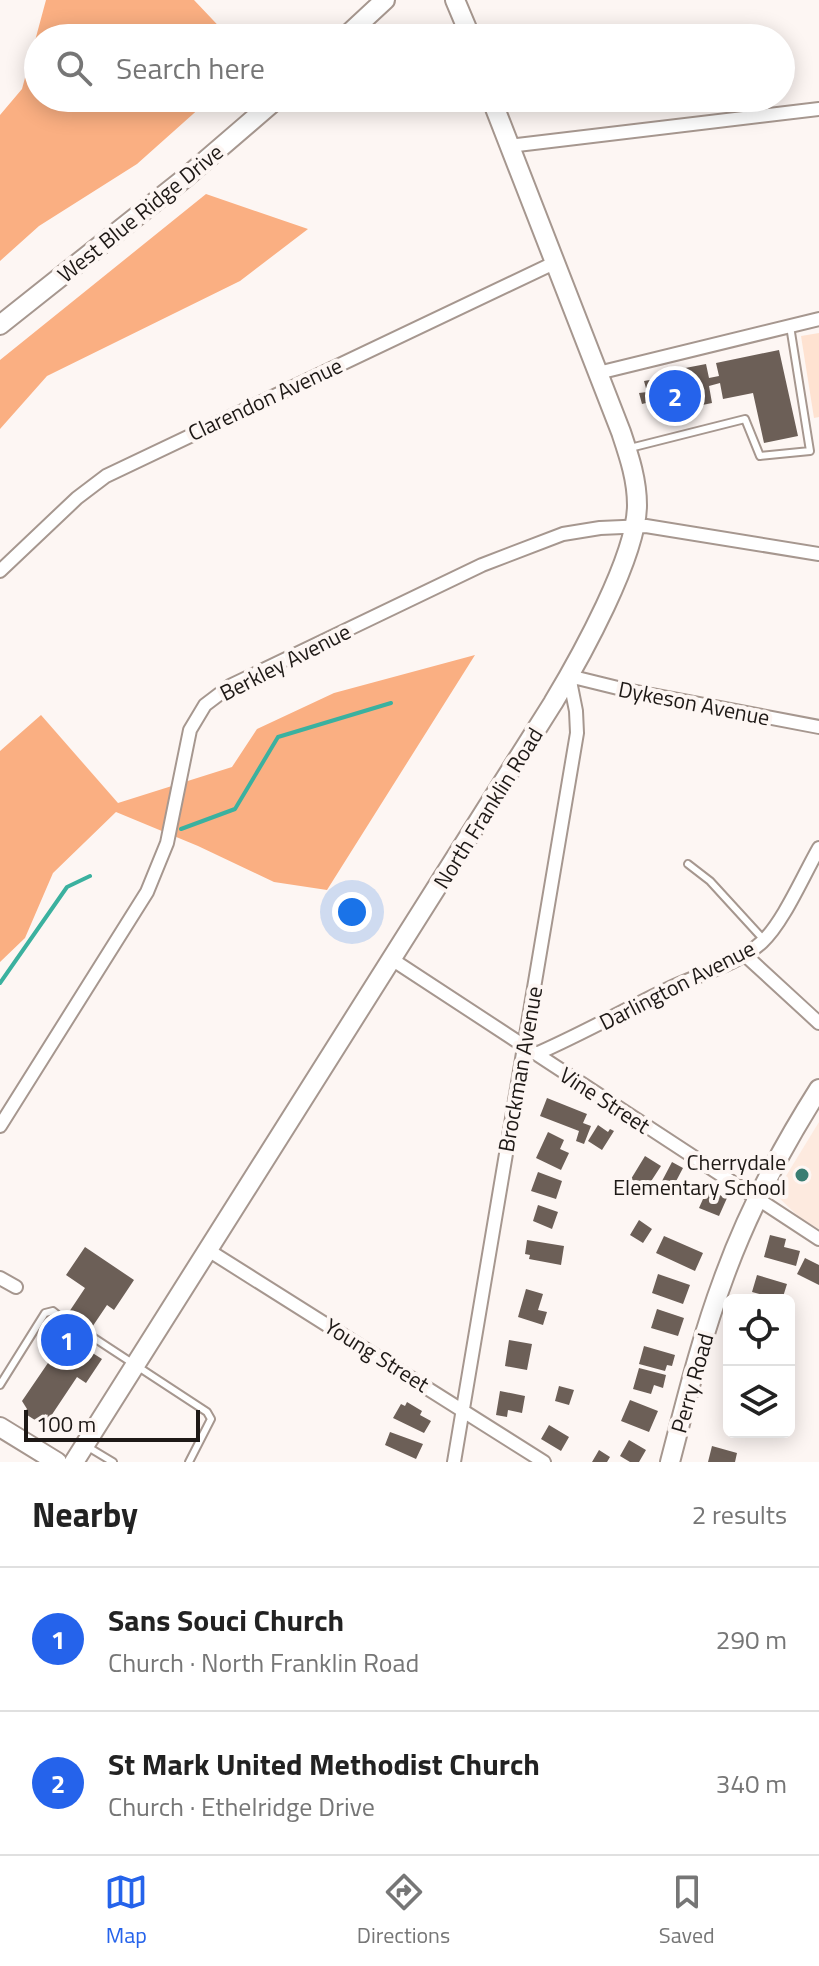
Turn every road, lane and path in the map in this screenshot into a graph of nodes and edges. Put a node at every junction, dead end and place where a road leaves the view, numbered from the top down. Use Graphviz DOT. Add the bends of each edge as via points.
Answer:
graph roads {
  1 [pos="385,0"];
  2 [pos="455,0"];
  3 [pos="359,24"];
  4 [pos="465,24"];
  5 [pos="819,109"];
  6 [pos="262,112"];
  7 [pos="496,112"];
  8 [pos="794,112"];
  9 [pos="795,112"];
  10 [pos="509,146"];
  11 [pos="554,263"];
  12 [pos="819,319"];
  13 [pos="0,325"];
  14 [pos="790,326"];
  15 [pos="598,373"];
  16 [pos="627,449"];
  17 [pos="634,527"];
  18 [pos="819,554"];
  19 [pos="0,571"];
  20 [pos="569,676"];
  21 [pos="819,727"];
  22 [pos="819,848"];
  23 [pos="688,864"];
  24 [pos="764,940"];
  25 [pos="745,955"];
  26 [pos="393,960"];
  27 [pos="819,1023"];
  28 [pos="524,1045"];
  29 [pos="536,1054"];
  30 [pos="819,1089"];
  31 [pos="0,1126"];
  32 [pos="757,1199"];
  33 [pos="819,1239"];
  34 [pos="208,1250"];
  35 [pos="0,1278"];
  36 [pos="16,1287"];
  37 [pos="64,1320"];
  38 [pos="88,1334"];
  39 [pos="136,1365"];
  40 [pos="0,1385"];
  41 [pos="463,1410"];
  42 [pos="0,1427"];
  43 [pos="85,1445"];
  44 [pos="57,1462"];
  45 [pos="74,1462"];
  46 [pos="113,1462"];
  47 [pos="189,1462"];
  48 [pos="454,1462"];
  49 [pos="544,1462"];
  50 [pos="670,1462"];
  1 -- 3 [label="street"];
  2 -- 4 [label="street"];
  5 -- 9 [label="street"];
  6 -- 13 [label="street, West Blue Ridge Drive"];
  7 -- 10 [label="street, North Franklin Road"];
  8 -- 10 [label="street"];
  10 -- 11 [label="street, North Franklin Road"];
  11 -- 15 [label="street, North Franklin Road"];
  11 -- 19 [label="street, Clarendon Avenue" via="115,471 77,498"];
  12 -- 14 [label="street"];
  14 -- 15 [label="street"];
  14 -- 16 [label="lane" via="810,451 760,456 745,419"];
  15 -- 16 [label="street, North Franklin Road"];
  16 -- 17 [label="street, North Franklin Road" via="636,487"];
  17 -- 18 [label="street, Berkley Avenue"];
  17 -- 20 [label="street, North Franklin Road"];
  17 -- 31 [label="street, Berkley Avenue" via="583,530 524,547 243,680 205,705 190,730 167,843 147,892"];
  20 -- 21 [label="street, Dykeson Avenue"];
  20 -- 26 [label="street, North Franklin Road"];
  20 -- 28 [label="street, Brockman Avenue" via="577,733"];
  22 -- 24 [label="street, Darlington Avenue"];
  23 -- 24 [label="lane"];
  24 -- 25 [label="street, Darlington Avenue"];
  25 -- 27 [label="street"];
  25 -- 29 [label="street, Darlington Avenue"];
  26 -- 28 [label="street, Vine Street"];
  26 -- 34 [label="street, North Franklin Road"];
  28 -- 29 [label="street, Vine Street"];
  28 -- 41 [label="street, Brockman Avenue"];
  29 -- 32 [label="street, Vine Street"];
  30 -- 32 [label="street, Perry Road"];
  32 -- 33 [label="street, Vine Street"];
  32 -- 50 [label="street, Perry Road" via="710,1318"];
  34 -- 39 [label="street, North Franklin Road"];
  34 -- 41 [label="street, Young Street"];
  35 -- 36 [label="street"];
  37 -- 40 [label="lane" via="53,1311 45,1313"];
  38 -- 39 [label="lane"];
  39 -- 43 [label="street, North Franklin Road"];
  39 -- 47 [label="lane" via="211,1419"];
  41 -- 48 [label="street, Brockman Avenue"];
  41 -- 49 [label="street, Young Street"];
  42 -- 44 [label="street"];
  43 -- 45 [label="street, North Franklin Road"];
  43 -- 46 [label="lane"];
}
